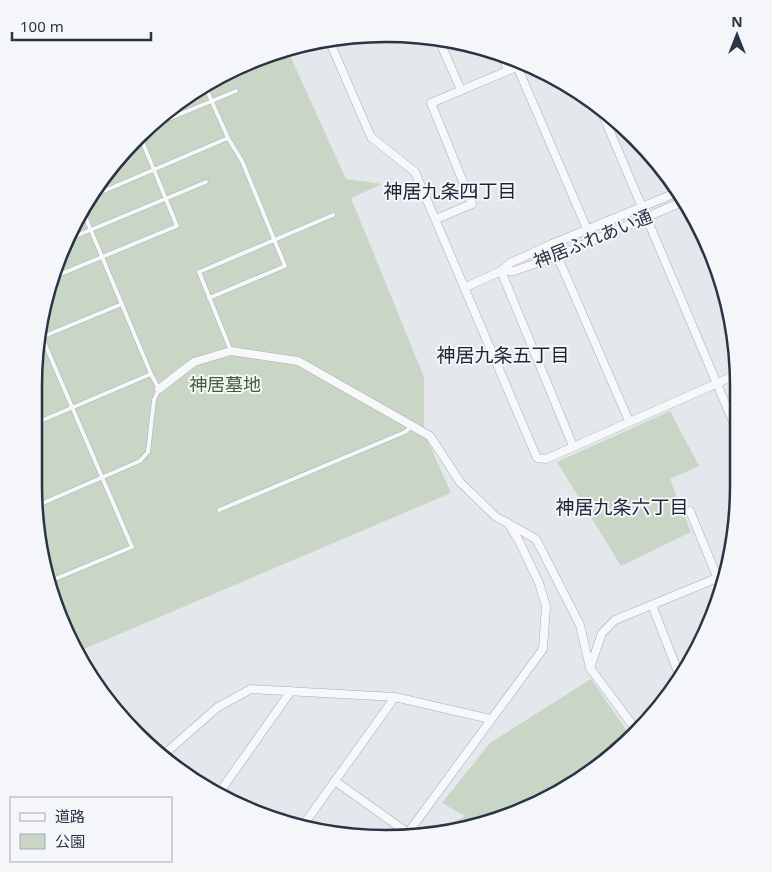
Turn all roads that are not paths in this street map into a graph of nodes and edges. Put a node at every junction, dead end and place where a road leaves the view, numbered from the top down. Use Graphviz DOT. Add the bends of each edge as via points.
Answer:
graph roads {
  1 [pos="332,47"];
  2 [pos="442,47"];
  3 [pos="506,65"];
  4 [pos="514,68"];
  5 [pos="508,70"];
  6 [pos="524,72"];
  7 [pos="461,90"];
  8 [pos="236,91"];
  9 [pos="208,93"];
  10 [pos="211,101"];
  11 [pos="171,119"];
  12 [pos="607,123"];
  13 [pos="228,138"];
  14 [pos="143,143"];
  15 [pos="154,169"];
  16 [pos="206,182"];
  17 [pos="103,192"];
  18 [pos="672,194"];
  19 [pos="165,198"];
  20 [pos="677,204"];
  21 [pos="642,205"];
  22 [pos="333,215"];
  23 [pos="648,217"];
  24 [pos="86,219"];
  25 [pos="436,219"];
  26 [pos="587,229"];
  27 [pos="90,230"];
  28 [pos="78,235"];
  29 [pos="274,240"];
  30 [pos="552,244"];
  31 [pos="558,256"];
  32 [pos="102,257"];
  33 [pos="501,271"];
  34 [pos="62,274"];
  35 [pos="466,288"];
  36 [pos="209,298"];
  37 [pos="122,304"];
  38 [pos="46,335"];
  39 [pos="45,343"];
  40 [pos="231,351"];
  41 [pos="151,374"];
  42 [pos="730,378"];
  43 [pos="717,383"];
  44 [pos="159,389"];
  45 [pos="73,407"];
  46 [pos="730,413"];
  47 [pos="42,420"];
  48 [pos="628,421"];
  49 [pos="412,426"];
  50 [pos="573,446"];
  51 [pos="102,477"];
  52 [pos="43,503"];
  53 [pos="218,510"];
  54 [pos="690,511"];
  55 [pos="508,523"];
  56 [pos="717,578"];
  57 [pos="55,579"];
  58 [pos="652,605"];
  59 [pos="590,668"];
  60 [pos="677,669"];
  61 [pos="291,691"];
  62 [pos="395,697"];
  63 [pos="490,719"];
  64 [pos="633,725"];
  65 [pos="168,751"];
  66 [pos="335,781"];
  67 [pos="223,788"];
  68 [pos="307,820"];
  69 [pos="400,829"];
  70 [pos="412,829"];
  1 -- 25 [label="street" via="371,137 415,172"];
  2 -- 7 [label="street"];
  3 -- 5 [label="street"];
  4 -- 5 [label="street"];
  5 -- 7 [label="street"];
  6 -- 26 [label="street"];
  7 -- 25 [label="street" via="431,103 472,204"];
  8 -- 10 [label="lane"];
  9 -- 10 [label="lane"];
  10 -- 11 [label="lane"];
  10 -- 13 [label="lane"];
  12 -- 21 [label="street"];
  13 -- 15 [label="lane"];
  13 -- 29 [label="lane" via="242,161"];
  14 -- 15 [label="lane"];
  15 -- 17 [label="lane"];
  15 -- 19 [label="lane"];
  16 -- 19 [label="lane"];
  18 -- 21 [label="street, 神居ふれあい通"];
  19 -- 27 [label="lane"];
  19 -- 32 [label="lane" via="177,226"];
  20 -- 23 [label="street, 神居ふれあい通"];
  21 -- 23 [label="street"];
  21 -- 26 [label="street, 神居ふれあい通"];
  22 -- 29 [label="lane"];
  23 -- 31 [label="street, 神居ふれあい通"];
  23 -- 43 [label="street"];
  24 -- 27 [label="lane"];
  25 -- 35 [label="street"];
  26 -- 30 [label="street, 神居ふれあい通"];
  27 -- 28 [label="lane"];
  27 -- 32 [label="lane"];
  29 -- 36 [label="lane" via="199,272"];
  29 -- 36 [label="lane" via="285,266"];
  30 -- 31 [label="street"];
  30 -- 33 [label="street, 神居ふれあい通" via="510,263"];
  31 -- 33 [label="street, 神居ふれあい通" via="514,271"];
  31 -- 48 [label="street"];
  32 -- 34 [label="lane"];
  32 -- 37 [label="lane"];
  33 -- 35 [label="street, 神居ふれあい通"];
  33 -- 50 [label="street"];
  35 -- 50 [label="street" via="537,458 546,459"];
  36 -- 40 [label="lane"];
  37 -- 38 [label="lane"];
  37 -- 41 [label="lane"];
  39 -- 45 [label="lane"];
  40 -- 44 [label="street" via="194,362"];
  40 -- 49 [label="street" via="298,361"];
  41 -- 44 [label="lane"];
  41 -- 45 [label="lane"];
  42 -- 43 [label="street"];
  43 -- 46 [label="street"];
  43 -- 48 [label="street"];
  44 -- 51 [label="lane" via="154,400 148,452 140,460"];
  45 -- 47 [label="lane"];
  45 -- 51 [label="lane"];
  48 -- 50 [label="street"];
  49 -- 53 [label="lane" via="406,432"];
  49 -- 55 [label="street" via="430,436 460,482 496,517"];
  51 -- 52 [label="lane"];
  51 -- 57 [label="lane" via="132,547"];
  54 -- 56 [label="street"];
  55 -- 59 [label="street" via="536,539 580,625"];
  55 -- 63 [label="street" via="539,583 546,606 546,626 542,649"];
  56 -- 58 [label="street"];
  58 -- 59 [label="street" via="615,620 602,633"];
  58 -- 60 [label="street"];
  59 -- 64 [label="street"];
  61 -- 62 [label="street"];
  61 -- 65 [label="street" via="251,689 218,707"];
  61 -- 67 [label="street"];
  62 -- 63 [label="street"];
  62 -- 66 [label="street"];
  63 -- 70 [label="street"];
  66 -- 68 [label="street"];
  66 -- 69 [label="street"];
}
